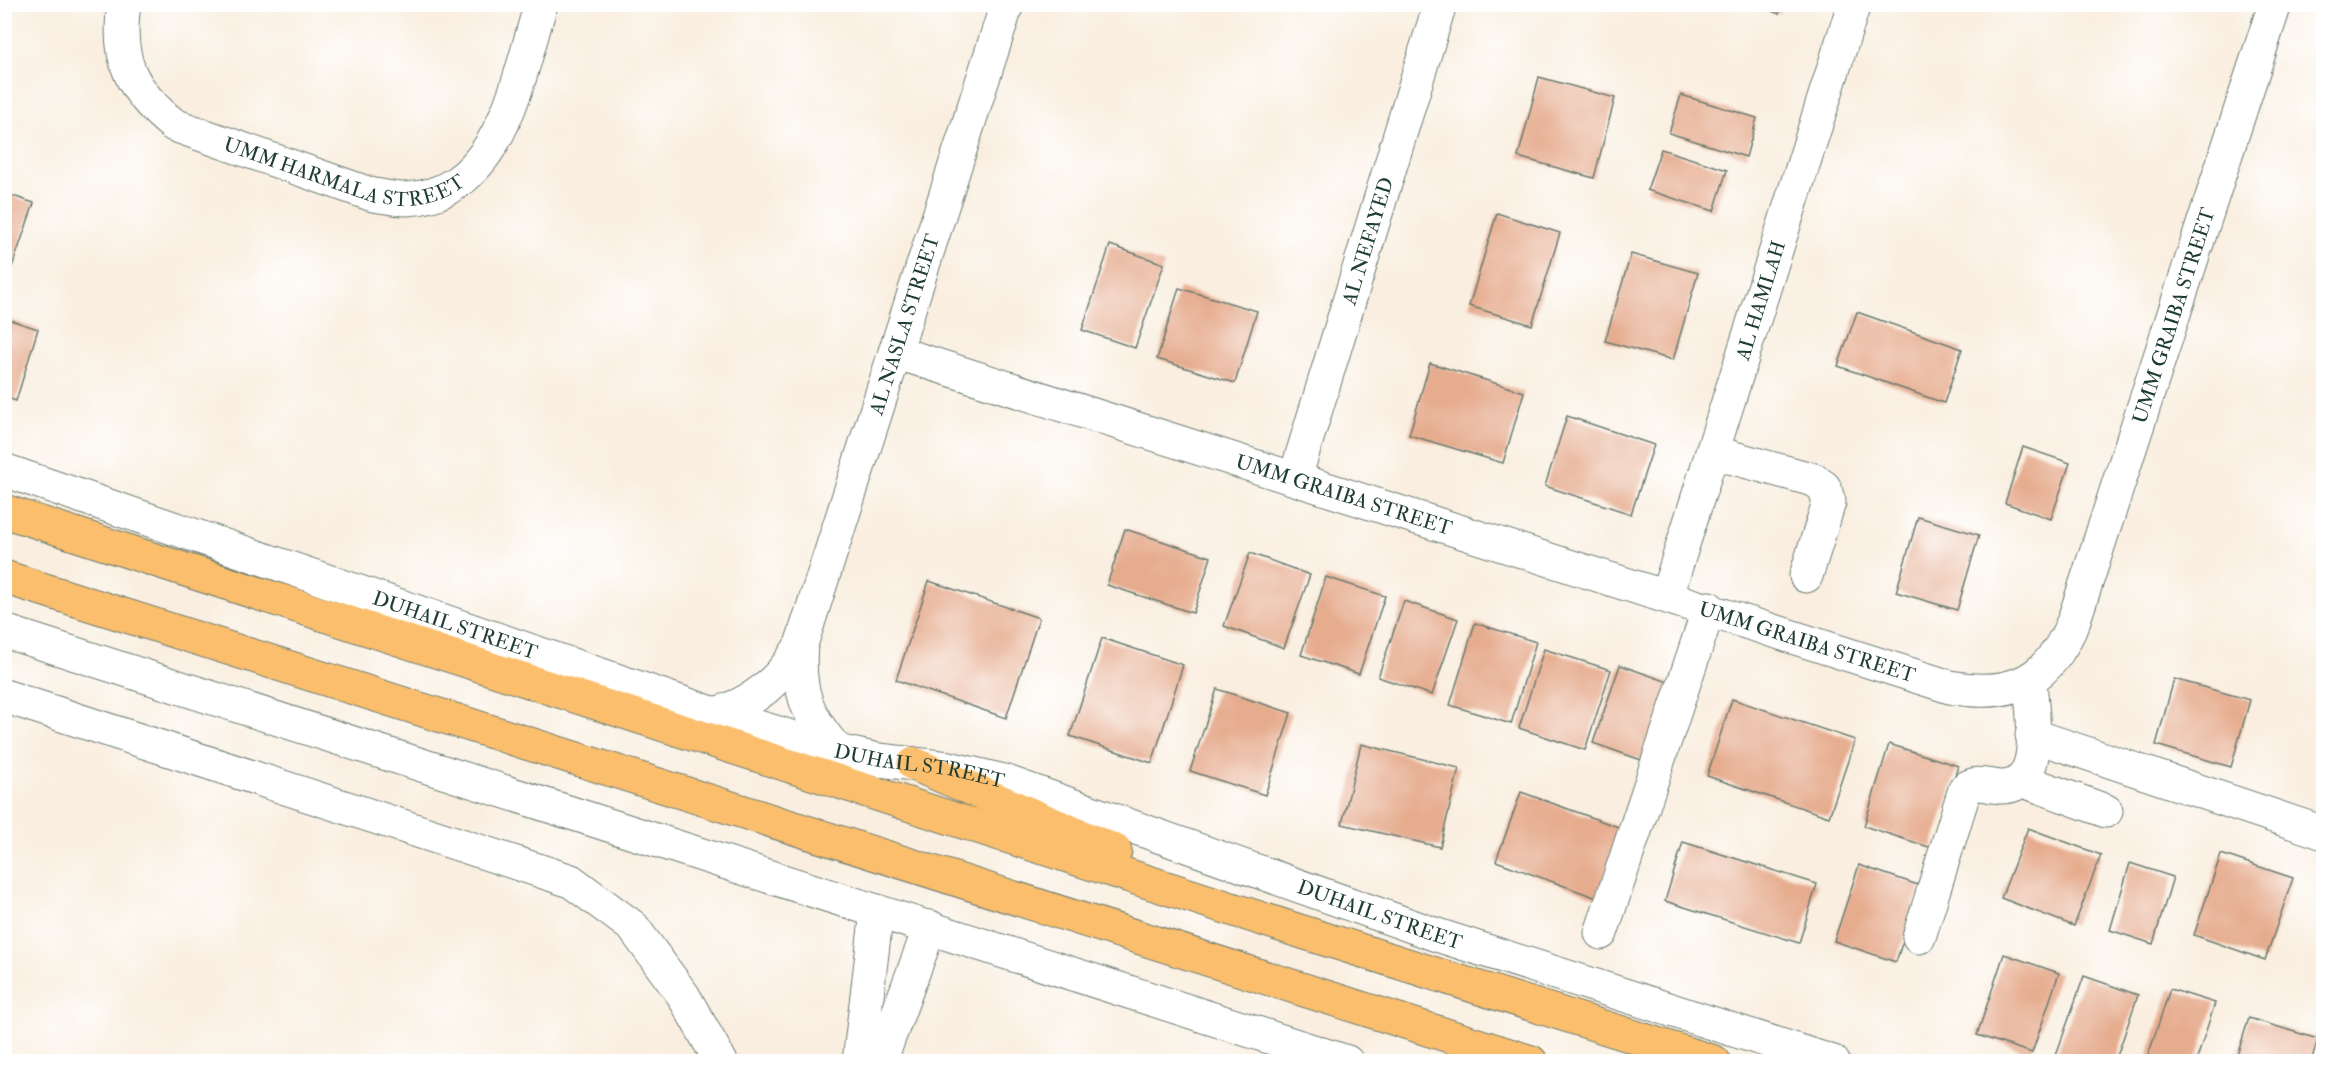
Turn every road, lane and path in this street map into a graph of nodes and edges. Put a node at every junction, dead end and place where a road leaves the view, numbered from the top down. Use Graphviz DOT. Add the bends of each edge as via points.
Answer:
graph roads {
  1 [pos="124,4"];
  2 [pos="541,4"];
  3 [pos="1007,4"];
  4 [pos="1440,4"];
  5 [pos="1854,4"];
  6 [pos="2275,4"];
  7 [pos="895,352"];
  8 [pos="1712,452"];
  9 [pos="4,470"];
  10 [pos="1296,478"];
  11 [pos="4,511"];
  12 [pos="1806,576"];
  13 [pos="4,577"];
  14 [pos="1667,595"];
  15 [pos="1709,608"];
  16 [pos="4,632"];
  17 [pos="801,645"];
  18 [pos="2030,680"];
  19 [pos="4,696"];
  20 [pos="715,714"];
  21 [pos="2032,735"];
  22 [pos="837,752"];
  23 [pos="914,764"];
  24 [pos="2021,780"];
  25 [pos="2106,810"];
  26 [pos="2324,833"];
  27 [pos="877,911"];
  28 [pos="930,927"];
  29 [pos="1293,929"];
  30 [pos="1601,933"];
  31 [pos="1919,937"];
  32 [pos="868,979"];
  33 [pos="907,989"];
  34 [pos="721,1062"];
  35 [pos="859,1062"];
  36 [pos="880,1062"];
  37 [pos="1347,1062"];
  38 [pos="1531,1062"];
  39 [pos="1714,1062"];
  40 [pos="1833,1062"];
  1 -- 2 [label="street, UMM HARMALA STREET" via="120,33 124,60 135,86 152,108 174,125 373,195 405,199 437,192 466,177 488,153 503,124"];
  3 -- 7 [label="street, AL NASLA STREET"];
  4 -- 10 [label="street, AL NEFAYED"];
  5 -- 8 [label="street, AL HAMLAH"];
  6 -- 18 [label="street, UMM GRAIBA STREET" via="2074,620 2065,643 2050,664"];
  7 -- 10 [label="street, UMM GRAIBA STREET"];
  7 -- 17 [label="street, AL NASLA STREET"];
  8 -- 12 [label="street" via="1814,480 1824,488 1829,502"];
  8 -- 14 [label="street, AL HAMLAH"];
  9 -- 20 [label="street, DUHAIL STREET"];
  10 -- 14 [label="street, UMM GRAIBA STREET"];
  11 -- 29 [label="main road, DUHAIL STREET"];
  13 -- 38 [label="main road"];
  14 -- 15 [label="street, UMM GRAIBA STREET"];
  15 -- 18 [label="street, UMM GRAIBA STREET" via="1950,687 1977,692 2004,690"];
  15 -- 30 [label="street"];
  16 -- 27 [label="street"];
  17 -- 20 [label="street, AL NASLA STREET" via="775,682 737,708"];
  17 -- 22 [label="street, AL NASLA STREET" via="799,668 809,714"];
  18 -- 21 [label="street"];
  19 -- 34 [label="street" via="572,881 633,927 683,995"];
  20 -- 22 [label="street, DUHAIL STREET"];
  21 -- 24 [label="street" via="2031,767"];
  21 -- 26 [label="street"];
  22 -- 23 [label="street, DUHAIL STREET"];
  23 -- 29 [label="main road"];
  23 -- 40 [label="street, DUHAIL STREET" via="1004,781 1434,934"];
  24 -- 25 [label="street"];
  24 -- 31 [label="street" via="2006,787 1977,783 1965,789"];
  27 -- 28 [label="street"];
  27 -- 32 [label="street"];
  28 -- 33 [label="street"];
  28 -- 37 [label="street"];
  29 -- 39 [label="main road, DUHAIL STREET"];
  32 -- 33 [label="street"];
  32 -- 35 [label="street"];
  33 -- 36 [label="street"];
}
